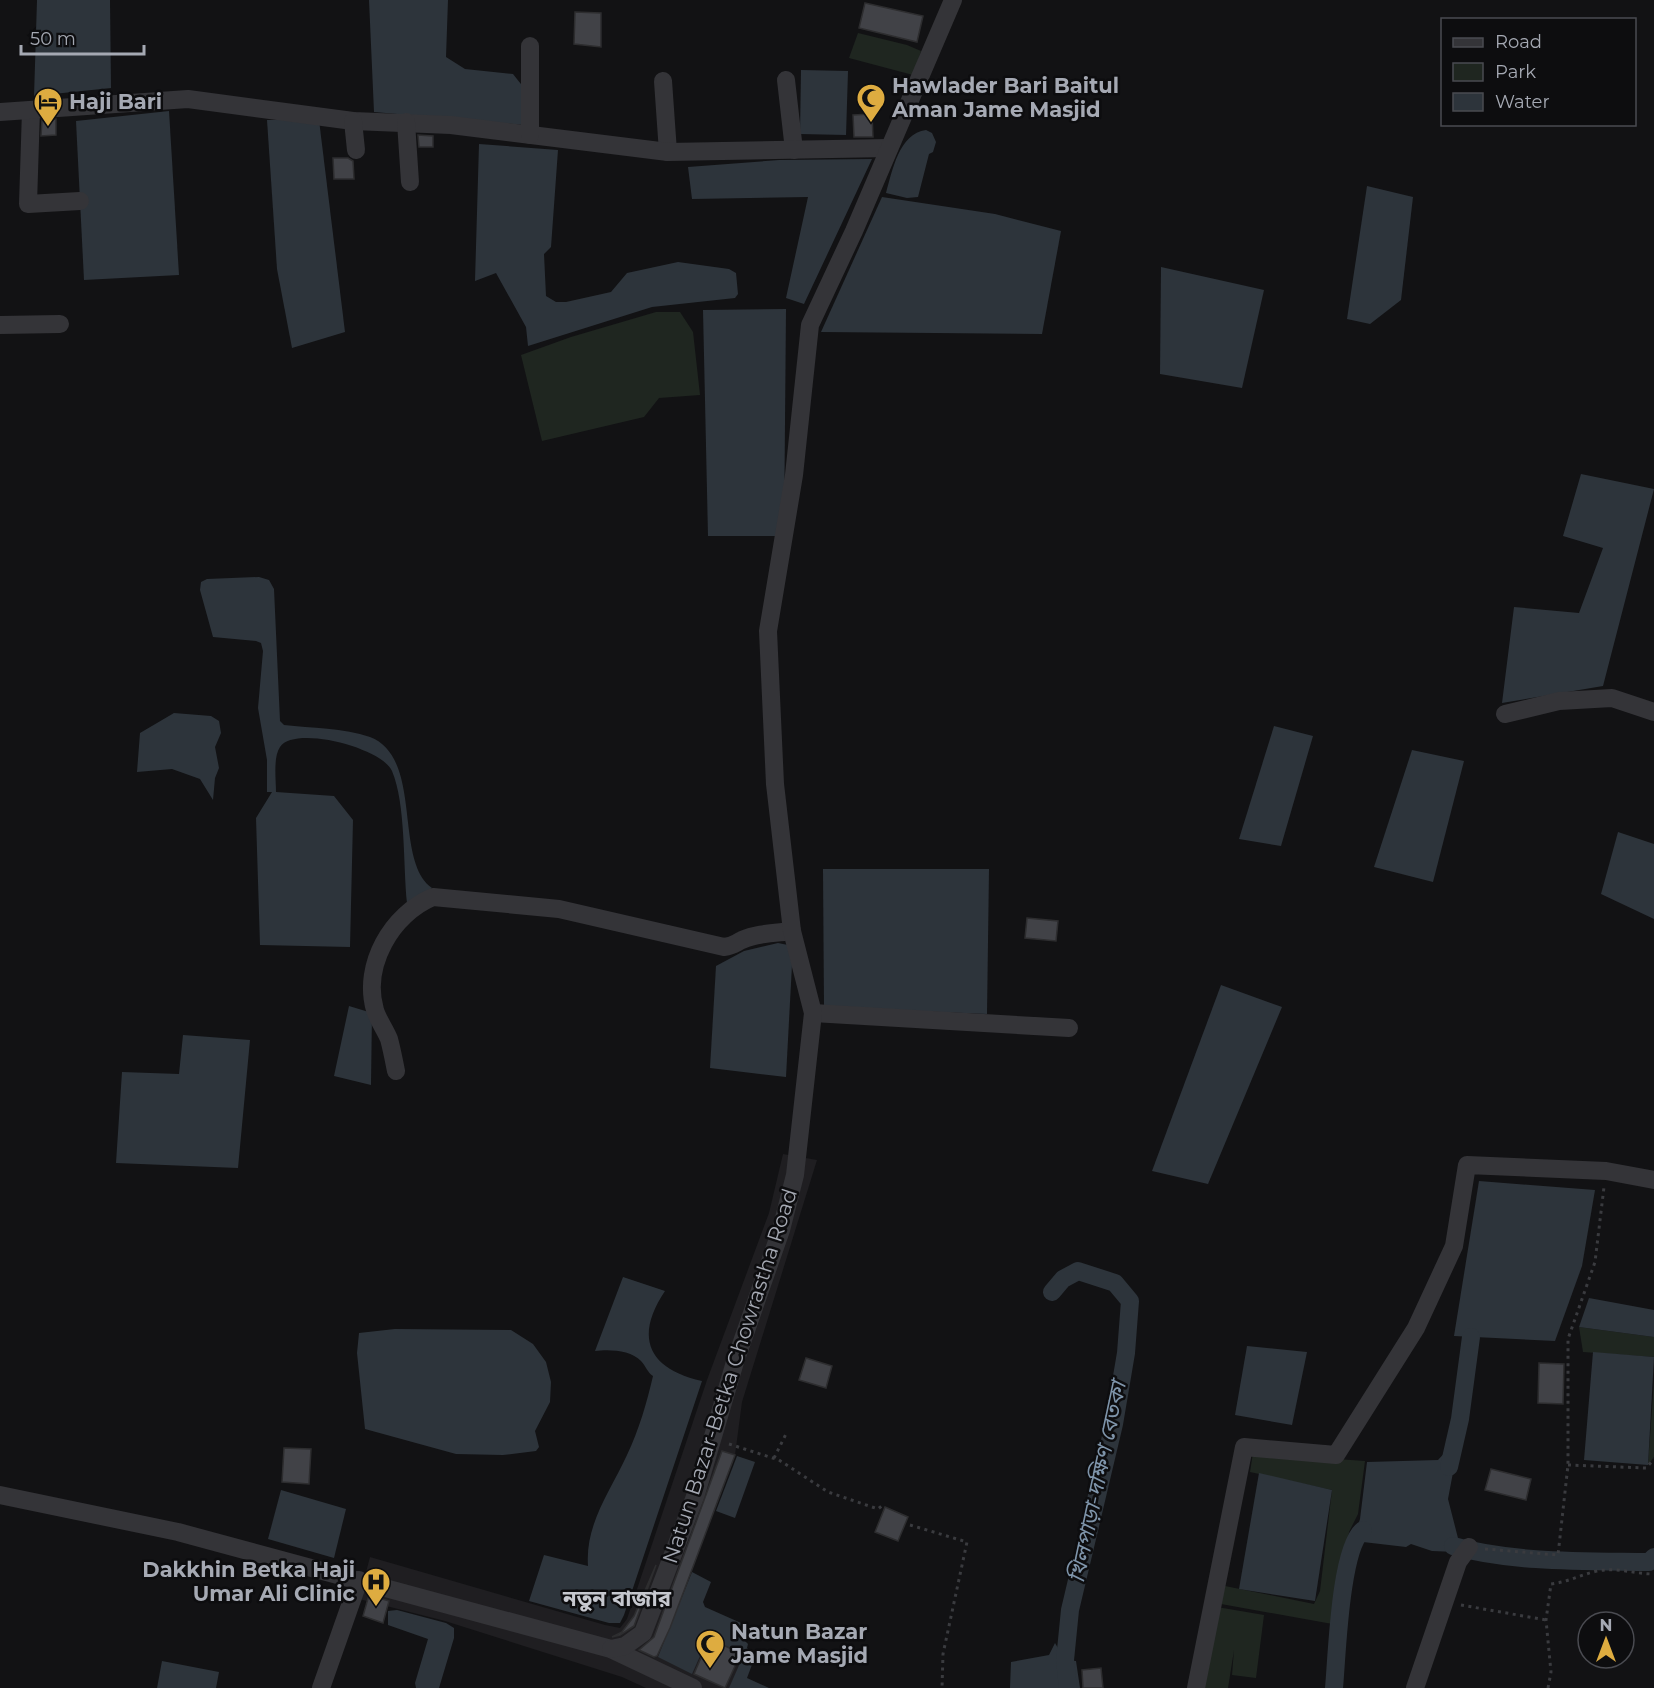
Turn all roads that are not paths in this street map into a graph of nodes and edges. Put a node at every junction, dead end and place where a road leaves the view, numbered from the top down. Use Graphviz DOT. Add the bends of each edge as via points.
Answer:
graph roads {
  1 [pos="953,0"];
  2 [pos="530,46"];
  3 [pos="786,80"];
  4 [pos="663,81"];
  5 [pos="31,110"];
  6 [pos="0,112"];
  7 [pos="353,121"];
  8 [pos="406,122"];
  9 [pos="530,135"];
  10 [pos="889,148"];
  11 [pos="356,150"];
  12 [pos="794,150"];
  13 [pos="668,152"];
  14 [pos="410,182"];
  15 [pos="80,201"];
  16 [pos="60,324"];
  17 [pos="0,325"];
  18 [pos="1654,712"];
  19 [pos="1505,714"];
  20 [pos="792,931"];
  21 [pos="813,1013"];
  22 [pos="1069,1028"];
  23 [pos="396,1071"];
  24 [pos="1654,1180"];
  25 [pos="0,1495"];
  26 [pos="1463,1555"];
  27 [pos="359,1580"];
  28 [pos="611,1649"];
  29 [pos="321,1688"];
  30 [pos="693,1688"];
  31 [pos="1196,1688"];
  32 [pos="1415,1688"];
  1 -- 10 [label="street, Natun Bazar-Betka Chowrastha Road"];
  2 -- 9 [label="street"];
  3 -- 12 [label="street"];
  4 -- 13 [label="street"];
  5 -- 6 [label="street"];
  5 -- 7 [label="street" via="188,99"];
  5 -- 15 [label="street" via="28,204"];
  7 -- 8 [label="street"];
  7 -- 11 [label="street"];
  8 -- 9 [label="street"];
  8 -- 14 [label="street"];
  9 -- 13 [label="street"];
  10 -- 12 [label="street"];
  10 -- 20 [label="street, Natun Bazar-Betka Chowrastha Road" via="810,325 794,475 768,632 775,784"];
  12 -- 13 [label="street"];
  16 -- 17 [label="street"];
  18 -- 19 [label="street" via="1612,698 1559,701"];
  20 -- 21 [label="street, Natun Bazar-Betka Chowrastha Road"];
  20 -- 23 [label="street" via="724,947 559,909 433,897 414,904 398,921 381,948 371,983 375,1010 389,1040"];
  21 -- 22 [label="street"];
  21 -- 28 [label="street, Natun Bazar-Betka Chowrastha Road" via="795,1175 781,1230 735,1362 696,1494 643,1633 625,1646"];
  24 -- 31 [label="street" via="1606,1171 1467,1165 1454,1246 1416,1328 1336,1455 1244,1448"];
  25 -- 27 [label="street" via="178,1532"];
  26 -- 32 [label="street"];
  27 -- 28 [label="street"];
  27 -- 29 [label="street"];
  28 -- 30 [label="street"];
}
